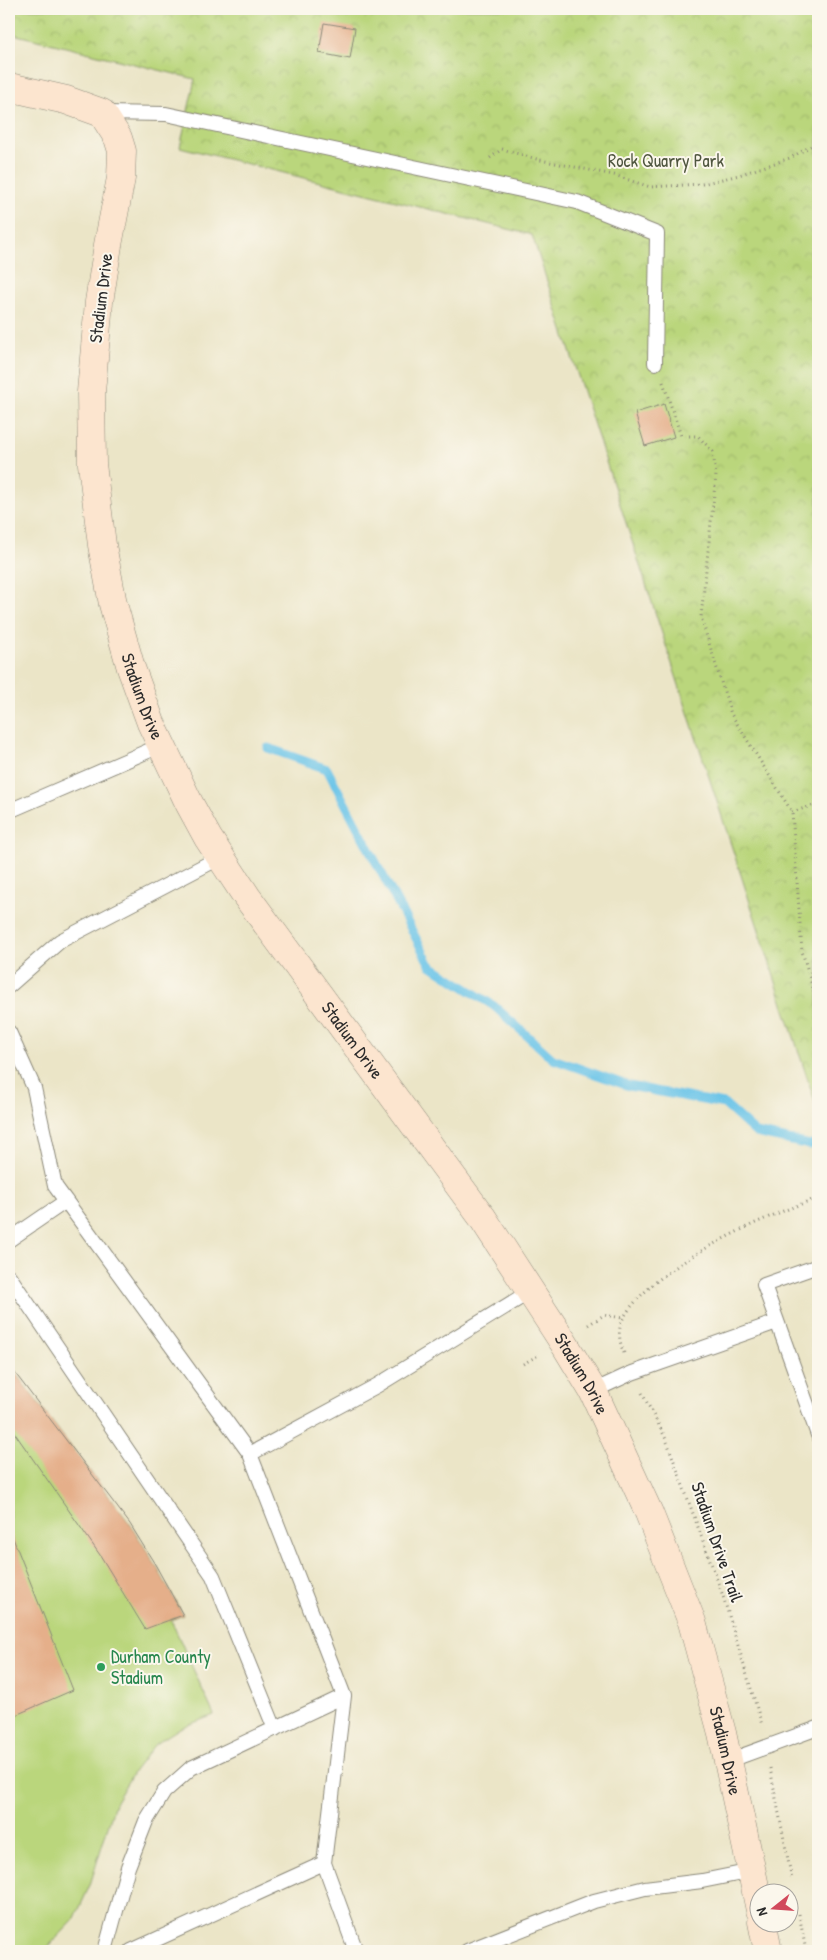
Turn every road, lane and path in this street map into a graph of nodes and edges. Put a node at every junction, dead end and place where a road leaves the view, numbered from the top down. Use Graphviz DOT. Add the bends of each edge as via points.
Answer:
graph roads {
  1 [pos="9,87"];
  2 [pos="102,113"];
  3 [pos="818,142"];
  4 [pos="490,158"];
  5 [pos="655,363"];
  6 [pos="162,746"];
  7 [pos="818,804"];
  8 [pos="9,811"];
  9 [pos="792,812"];
  10 [pos="221,857"];
  11 [pos="9,986"];
  12 [pos="818,1006"];
  13 [pos="9,1032"];
  14 [pos="818,1198"];
  15 [pos="66,1201"];
  16 [pos="9,1240"];
  17 [pos="818,1266"];
  18 [pos="9,1276"];
  19 [pos="531,1291"];
  20 [pos="623,1318"];
  21 [pos="777,1322"];
  22 [pos="588,1325"];
  23 [pos="537,1356"];
  24 [pos="524,1364"];
  25 [pos="632,1373"];
  26 [pos="593,1391"];
  27 [pos="818,1435"];
  28 [pos="250,1454"];
  29 [pos="344,1696"];
  30 [pos="762,1726"];
  31 [pos="818,1728"];
  32 [pos="275,1729"];
  33 [pos="728,1760"];
  34 [pos="768,1760"];
  35 [pos="324,1863"];
  36 [pos="752,1871"];
  37 [pos="792,1880"];
  38 [pos="754,1882"];
  39 [pos="800,1919"];
  40 [pos="764,1932"];
  41 [pos="105,1951"];
  42 [pos="131,1951"];
  43 [pos="356,1951"];
  44 [pos="467,1951"];
  45 [pos="768,1951"];
  46 [pos="806,1951"];
  1 -- 2 [label="street" via="66,100"];
  2 -- 5 [label="lane" via="166,114 577,202 657,234"];
  2 -- 6 [label="street, Stadium Drive" via="118,138 122,151 91,392 92,464 113,604 131,668"];
  3 -- 4 [label="path" via="790,158 739,175 702,184 650,187 502,148"];
  5 -- 9 [label="path" via="681,436 698,436 713,452 716,475 701,617 731,714"];
  6 -- 8 [label="lane"];
  6 -- 10 [label="street, Stadium Drive" via="189,803"];
  7 -- 9 [label="path"];
  9 -- 12 [label="path" via="802,951"];
  10 -- 11 [label="lane" via="60,941"];
  10 -- 19 [label="street, Stadium Drive" via="482,1217"];
  13 -- 15 [label="lane" via="34,1088 55,1186"];
  14 -- 20 [label="path" via="744,1227 674,1268 639,1297"];
  15 -- 16 [label="lane"];
  15 -- 28 [label="lane"];
  17 -- 21 [label="lane" via="764,1285"];
  18 -- 32 [label="lane" via="213,1576"];
  19 -- 26 [label="street, Stadium Drive"];
  19 -- 28 [label="lane" via="378,1385"];
  20 -- 22 [label="path" via="604,1315"];
  20 -- 25 [label="path, Stadium Drive Trail" via="618,1341"];
  21 -- 25 [label="lane"];
  21 -- 27 [label="lane"];
  23 -- 24 [label="path"];
  25 -- 26 [label="lane"];
  25 -- 30 [label="path, Stadium Drive Trail" via="670,1449 723,1596"];
  26 -- 33 [label="street, Stadium Drive" via="649,1512 692,1622"];
  28 -- 29 [label="lane"];
  29 -- 32 [label="lane"];
  29 -- 35 [label="lane"];
  31 -- 33 [label="lane"];
  32 -- 41 [label="lane" via="191,1768 164,1792 146,1821 128,1867"];
  33 -- 36 [label="street, Stadium Drive"];
  34 -- 37 [label="path"];
  35 -- 42 [label="lane"];
  35 -- 43 [label="lane"];
  36 -- 38 [label="street, Stadium Drive"];
  36 -- 44 [label="lane" via="645,1888 594,1901"];
  39 -- 46 [label="path"];
  40 -- 45 [label="street"];
}
